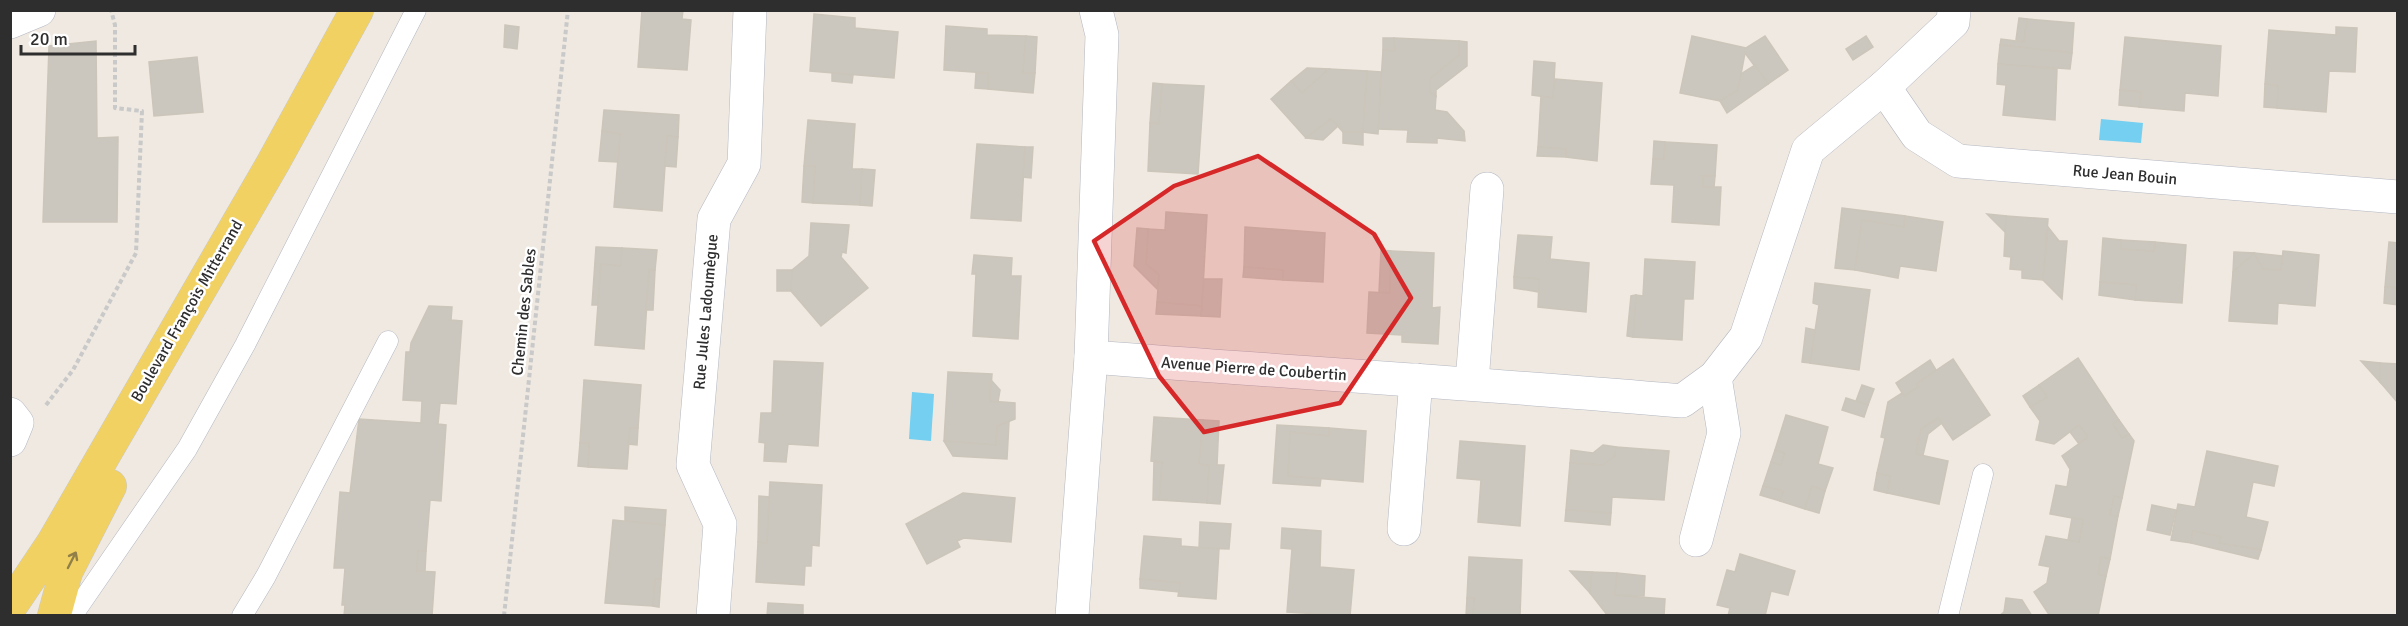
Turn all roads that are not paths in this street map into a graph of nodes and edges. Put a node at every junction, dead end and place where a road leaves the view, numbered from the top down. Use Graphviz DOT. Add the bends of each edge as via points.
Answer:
graph roads {
  1 [pos="39,10"];
  2 [pos="357,10"];
  3 [pos="416,10"];
  4 [pos="750,10"];
  5 [pos="1096,10"];
  6 [pos="1954,10"];
  7 [pos="10,22"];
  8 [pos="1884,87"];
  9 [pos="273,163"];
  10 [pos="1487,189"];
  11 [pos="2397,197"];
  12 [pos="388,341"];
  13 [pos="1091,357"];
  14 [pos="1715,377"];
  15 [pos="1416,380"];
  16 [pos="1472,382"];
  17 [pos="1983,474"];
  18 [pos="1404,529"];
  19 [pos="1696,540"];
  20 [pos="10,607"];
  21 [pos="54,615"];
  22 [pos="72,615"];
  23 [pos="242,615"];
  24 [pos="714,615"];
  25 [pos="1072,615"];
  26 [pos="1948,615"];
  1 -- 7 [label="street"];
  2 -- 9 [label="main road, Boulevard François Mitterrand"];
  3 -- 22 [label="lane" via="245,345 187,449"];
  4 -- 24 [label="street, Rue Jules Ladoumègue" via="744,164 714,219 693,465 720,524"];
  5 -- 13 [label="street" via="1102,35"];
  6 -- 8 [label="street, Avenue Pierre de Coubertin" via="1953,22"];
  8 -- 11 [label="street, Rue Jean Bouin" via="1917,135 1958,161"];
  8 -- 14 [label="street, Avenue Pierre de Coubertin" via="1808,150 1746,337"];
  9 -- 20 [label="main road, Boulevard François Mitterrand" via="53,543"];
  21 -- 9 [label="main road, one-way" via="66,572"];
  10 -- 16 [label="street"];
  12 -- 23 [label="lane"];
  13 -- 15 [label="street, Avenue Pierre de Coubertin"];
  13 -- 25 [label="street"];
  14 -- 16 [label="street, Avenue Pierre de Coubertin" via="1682,401"];
  14 -- 19 [label="street" via="1724,433"];
  15 -- 16 [label="street, Avenue Pierre de Coubertin"];
  15 -- 18 [label="street"];
  17 -- 26 [label="lane"];
}
